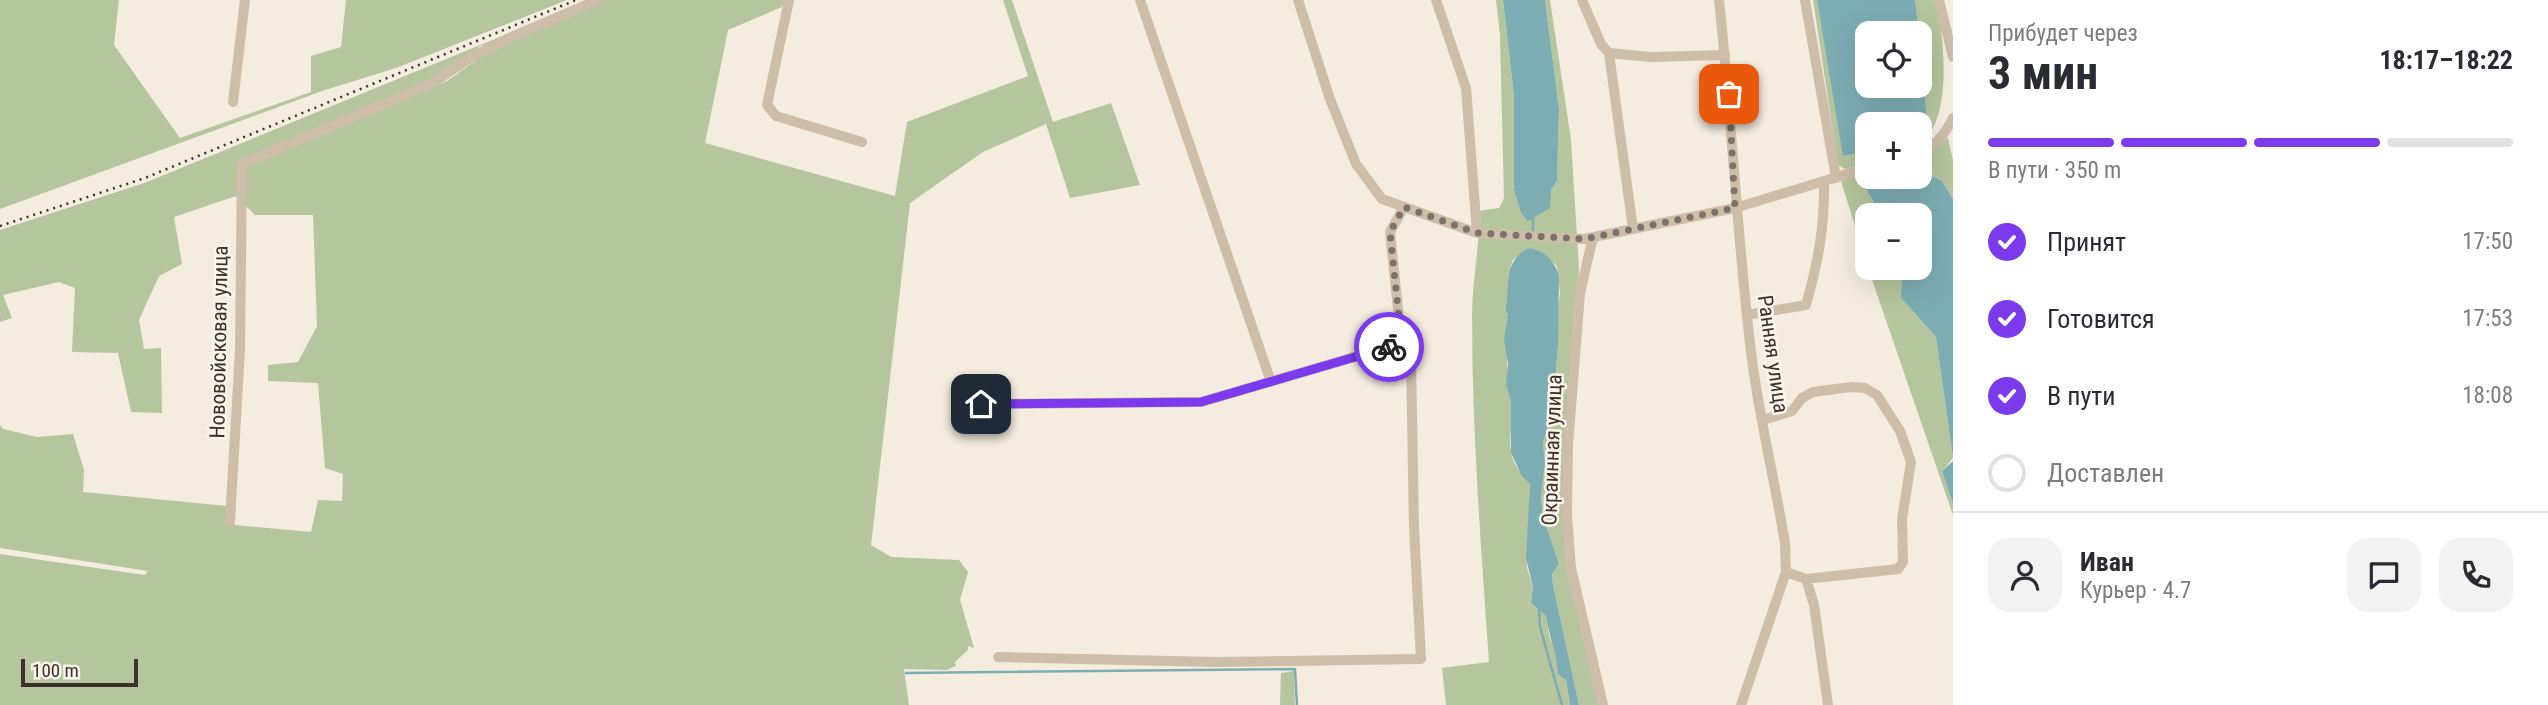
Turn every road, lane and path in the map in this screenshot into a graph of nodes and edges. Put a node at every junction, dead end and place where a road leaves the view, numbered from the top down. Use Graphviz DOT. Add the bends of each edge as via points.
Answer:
graph roads {
  1 [pos="245,0"];
  2 [pos="598,0"];
  3 [pos="789,0"];
  4 [pos="1140,0"];
  5 [pos="1297,0"];
  6 [pos="1436,0"];
  7 [pos="1582,0"];
  8 [pos="1718,0"];
  9 [pos="1805,0"];
  10 [pos="1939,0"];
  11 [pos="1609,53"];
  12 [pos="1725,55"];
  13 [pos="1953,57"];
  14 [pos="233,102"];
  15 [pos="1953,118"];
  16 [pos="862,142"];
  17 [pos="1932,144"];
  18 [pos="1855,172"];
  19 [pos="1841,177"];
  20 [pos="1824,181"];
  21 [pos="1404,207"];
  22 [pos="1735,208"];
  23 [pos="1633,229"];
  24 [pos="1477,233"];
  25 [pos="1593,237"];
  26 [pos="1747,316"];
  27 [pos="1400,328"];
  28 [pos="1271,382"];
  29 [pos="981,404"];
  30 [pos="1763,420"];
  31 [pos="230,521"];
  32 [pos="1786,572"];
  33 [pos="1806,579"];
  34 [pos="998,657"];
  35 [pos="1603,705"];
  36 [pos="1741,705"];
  37 [pos="1828,705"];
  1 -- 14 [label="street"];
  2 -- 31 [label="street, Нововойсковая улица" via="499,43 431,85 242,164 240,350"];
  3 -- 16 [label="street" via="767,105 776,116"];
  4 -- 28 [label="street"];
  5 -- 21 [label="street" via="1356,164 1382,198"];
  6 -- 24 [label="street" via="1466,88"];
  7 -- 11 [label="street"];
  8 -- 12 [label="street, Ранняя улица"];
  9 -- 19 [label="street"];
  10 -- 13 [label="street"];
  11 -- 12 [label="street"];
  11 -- 23 [label="street"];
  12 -- 22 [label="street, Ранняя улица"];
  15 -- 17 [label="street"];
  18 -- 19 [label="street"];
  19 -- 20 [label="street"];
  20 -- 22 [label="street"];
  20 -- 26 [label="street" via="1825,218 1806,305"];
  21 -- 24 [label="street"];
  21 -- 27 [label="street" via="1390,232"];
  22 -- 23 [label="street"];
  22 -- 26 [label="street, Ранняя улица"];
  23 -- 25 [label="street"];
  24 -- 25 [label="street"];
  25 -- 35 [label="street, Окраинная улица" via="1580,293 1567,445 1567,515 1571,568"];
  26 -- 30 [label="street, Ранняя улица"];
  27 -- 28 [label="street" via="1392,346"];
  27 -- 34 [label="street" via="1411,357 1421,659 1214,662"];
  28 -- 29 [label="street" via="1201,402"];
  30 -- 32 [label="street, Ранняя улица"];
  30 -- 33 [label="street" via="1792,411 1813,392 1865,388 1889,411 1911,462 1902,519 1903,562 1898,569"];
  32 -- 33 [label="street"];
  32 -- 36 [label="street, Ранняя улица"];
  33 -- 37 [label="street" via="1814,604"];
}
